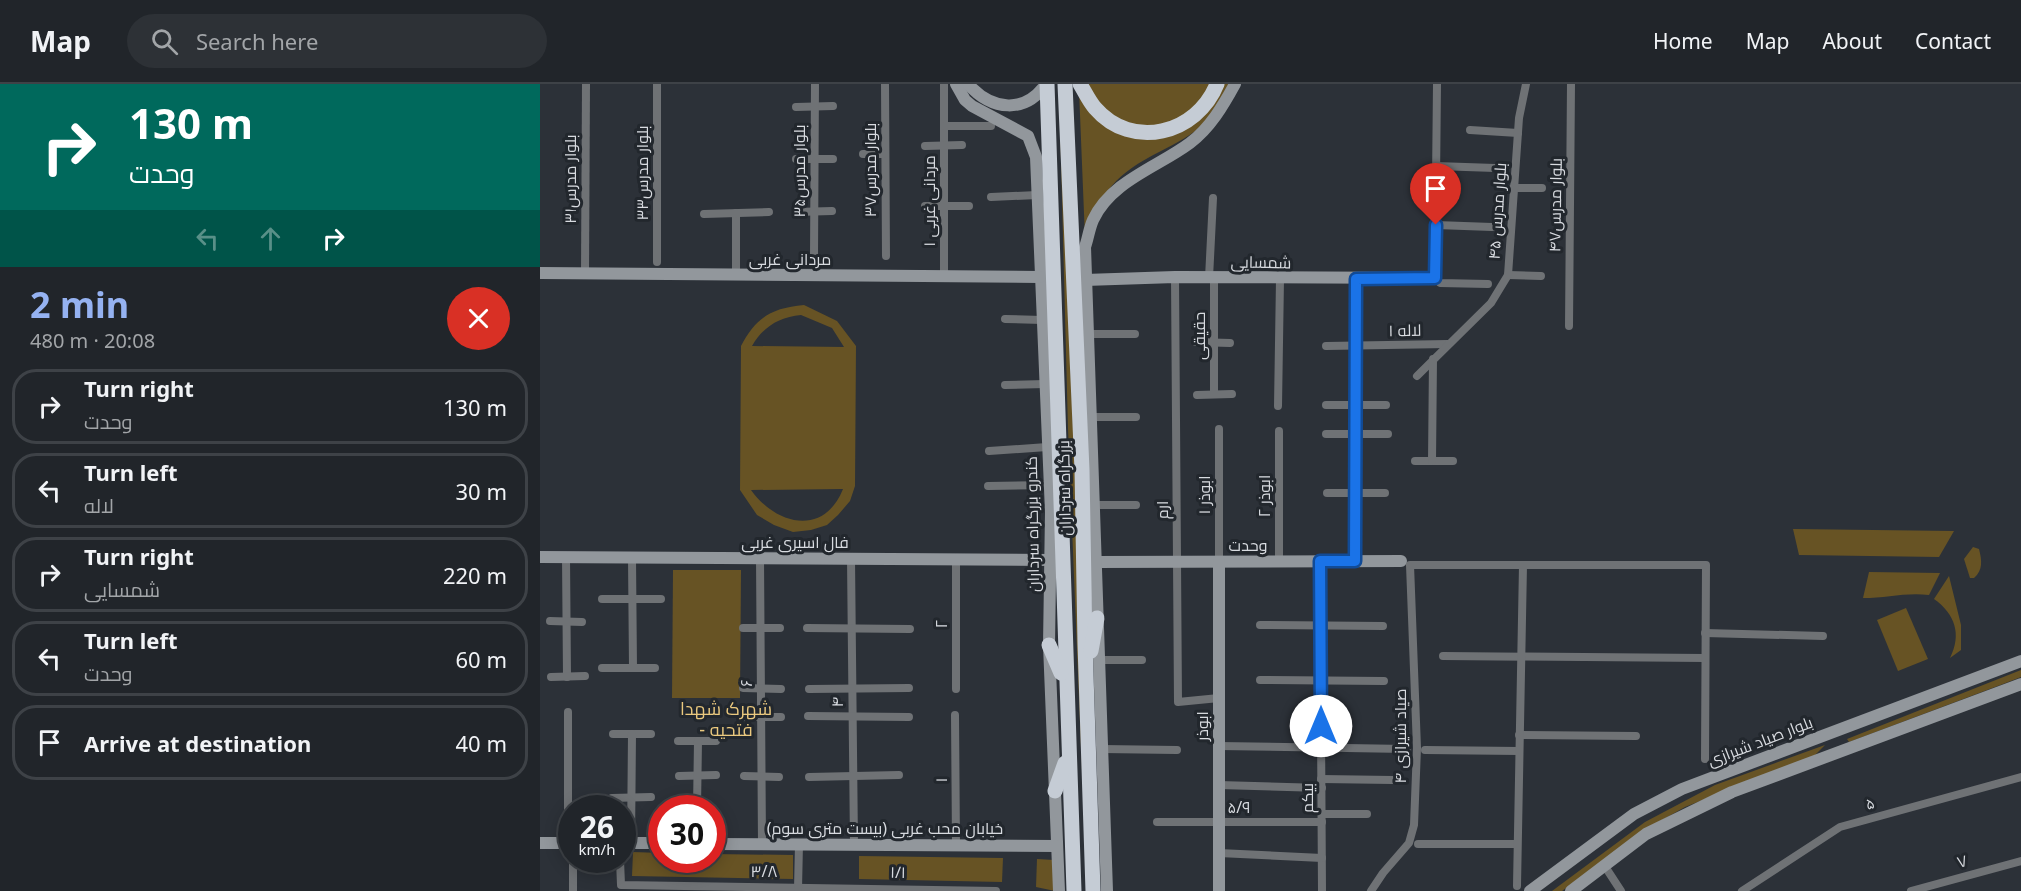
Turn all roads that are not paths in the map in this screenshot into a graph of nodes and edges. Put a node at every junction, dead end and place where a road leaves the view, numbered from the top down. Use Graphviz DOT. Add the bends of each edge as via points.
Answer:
graph roads {
  1 [pos="586,84"];
  2 [pos="657,84"];
  3 [pos="815,84"];
  4 [pos="885,84"];
  5 [pos="944,84"];
  6 [pos="956,84"];
  7 [pos="968,84"];
  8 [pos="1047,84"];
  9 [pos="1065,84"];
  10 [pos="1080,84"];
  11 [pos="1217,84"];
  12 [pos="1235,84"];
  13 [pos="1437,84"];
  14 [pos="1526,84"];
  15 [pos="1571,84"];
  16 [pos="833,106"];
  17 [pos="796,107"];
  18 [pos="815,107"];
  19 [pos="944,126"];
  20 [pos="991,126"];
  21 [pos="1470,130"];
  22 [pos="1518,134"];
  23 [pos="944,145"];
  24 [pos="962,145"];
  25 [pos="925,146"];
  26 [pos="863,154"];
  27 [pos="884,154"];
  28 [pos="796,159"];
  29 [pos="814,159"];
  30 [pos="833,159"];
  31 [pos="1436,166"];
  32 [pos="1495,168"];
  33 [pos="1513,188"];
  34 [pos="1542,189"];
  35 [pos="1037,195"];
  36 [pos="992,197"];
  37 [pos="1213,198"];
  38 [pos="925,206"];
  39 [pos="944,206"];
  40 [pos="969,206"];
  41 [pos="814,211"];
  42 [pos="832,211"];
  43 [pos="769,212"];
  44 [pos="796,212"];
  45 [pos="736,213"];
  46 [pos="704,214"];
  47 [pos="1436,225"];
  48 [pos="1492,227"];
  49 [pos="886,256"];
  50 [pos="814,257"];
  51 [pos="657,262"];
  52 [pos="540,273"];
  53 [pos="585,274"];
  54 [pos="736,275"];
  55 [pos="1508,275"];
  56 [pos="944,276"];
  57 [pos="1541,276"];
  58 [pos="1040,277"];
  59 [pos="1175,277"];
  60 [pos="1212,278"];
  61 [pos="1435,278"];
  62 [pos="1280,279"];
  63 [pos="1356,279"];
  64 [pos="1085,280"];
  65 [pos="1488,284"];
  66 [pos="1005,319"];
  67 [pos="1042,320"];
  68 [pos="1569,326"];
  69 [pos="1087,334"];
  70 [pos="1135,334"];
  71 [pos="1196,342"];
  72 [pos="1214,343"];
  73 [pos="1230,343"];
  74 [pos="1448,344"];
  75 [pos="1326,346"];
  76 [pos="1356,346"];
  77 [pos="1433,359"];
  78 [pos="1417,376"];
  79 [pos="1045,384"];
  80 [pos="1005,385"];
  81 [pos="1197,394"];
  82 [pos="1214,394"];
  83 [pos="1232,394"];
  84 [pos="1326,405"];
  85 [pos="1356,405"];
  86 [pos="1386,405"];
  87 [pos="1278,406"];
  88 [pos="1090,417"];
  89 [pos="1136,417"];
  90 [pos="1218,429"];
  91 [pos="1279,431"];
  92 [pos="1326,434"];
  93 [pos="1356,434"];
  94 [pos="1388,434"];
  95 [pos="1047,447"];
  96 [pos="989,451"];
  97 [pos="1453,460"];
  98 [pos="1415,461"];
  99 [pos="1432,461"];
  100 [pos="1082,470"];
  101 [pos="988,486"];
  102 [pos="1056,488"];
  103 [pos="1327,493"];
  104 [pos="1356,493"];
  105 [pos="1385,493"];
  106 [pos="1136,505"];
  107 [pos="1093,511"];
  108 [pos="1051,512"];
  109 [pos="540,557"];
  110 [pos="566,557"];
  111 [pos="632,558"];
  112 [pos="760,558"];
  113 [pos="851,559"];
  114 [pos="956,560"];
  115 [pos="1051,560"];
  116 [pos="1279,561"];
  117 [pos="1320,561"];
  118 [pos="1355,561"];
  119 [pos="1095,562"];
  120 [pos="1177,562"];
  121 [pos="1218,562"];
  122 [pos="1406,563"];
  123 [pos="1523,565"];
  124 [pos="602,599"];
  125 [pos="632,599"];
  126 [pos="661,599"];
  127 [pos="1097,618"];
  128 [pos="550,621"];
  129 [pos="567,622"];
  130 [pos="582,622"];
  131 [pos="1260,625"];
  132 [pos="1321,626"];
  133 [pos="1383,626"];
  134 [pos="743,628"];
  135 [pos="761,628"];
  136 [pos="780,628"];
  137 [pos="807,628"];
  138 [pos="852,628"];
  139 [pos="910,629"];
  140 [pos="1705,633"];
  141 [pos="1823,636"];
  142 [pos="1049,645"];
  143 [pos="1443,656"];
  144 [pos="1521,657"];
  145 [pos="1705,658"];
  146 [pos="1099,660"];
  147 [pos="1142,660"];
  148 [pos="2021,662"];
  149 [pos="602,668"];
  150 [pos="633,668"];
  151 [pos="655,668"];
  152 [pos="567,676"];
  153 [pos="585,676"];
  154 [pos="551,677"];
  155 [pos="1260,680"];
  156 [pos="1086,681"];
  157 [pos="1321,681"];
  158 [pos="1384,681"];
  159 [pos="1065,682"];
  160 [pos="2021,684"];
  161 [pos="743,688"];
  162 [pos="761,688"];
  163 [pos="909,688"];
  164 [pos="781,689"];
  165 [pos="809,689"];
  166 [pos="852,689"];
  167 [pos="957,689"];
  168 [pos="1219,698"];
  169 [pos="568,712"];
  170 [pos="955,715"];
  171 [pos="808,716"];
  172 [pos="852,716"];
  173 [pos="743,717"];
  174 [pos="761,717"];
  175 [pos="781,717"];
  176 [pos="909,717"];
  177 [pos="613,734"];
  178 [pos="632,734"];
  179 [pos="651,734"];
  180 [pos="1825,734"];
  181 [pos="1520,735"];
  182 [pos="1636,736"];
  183 [pos="678,741"];
  184 [pos="698,741"];
  185 [pos="716,741"];
  186 [pos="1219,746"];
  187 [pos="1102,749"];
  188 [pos="1321,749"];
  189 [pos="1407,749"];
  190 [pos="1177,750"];
  191 [pos="1425,750"];
  192 [pos="1519,751"];
  193 [pos="1068,754"];
  194 [pos="1832,755"];
  195 [pos="1705,759"];
  196 [pos="716,775"];
  197 [pos="899,775"];
  198 [pos="679,776"];
  199 [pos="697,776"];
  200 [pos="744,776"];
  201 [pos="853,776"];
  202 [pos="762,777"];
  203 [pos="778,777"];
  204 [pos="809,777"];
  205 [pos="2021,777"];
  206 [pos="1393,780"];
  207 [pos="1322,783"];
  208 [pos="1219,785"];
  209 [pos="1055,791"];
  210 [pos="569,795"];
  211 [pos="631,795"];
  212 [pos="697,795"];
  213 [pos="1366,814"];
  214 [pos="1322,818"];
  215 [pos="1157,822"];
  216 [pos="1219,823"];
  217 [pos="1091,829"];
  218 [pos="1071,831"];
  219 [pos="540,843"];
  220 [pos="558,843"];
  221 [pos="726,844"];
  222 [pos="762,844"];
  223 [pos="799,844"];
  224 [pos="1418,844"];
  225 [pos="1517,844"];
  226 [pos="854,845"];
  227 [pos="956,845"];
  228 [pos="1057,846"];
  229 [pos="1219,853"];
  230 [pos="1322,858"];
  231 [pos="2021,861"];
  232 [pos="1604,865"];
  233 [pos="573,873"];
  234 [pos="621,873"];
  235 [pos="1517,886"];
  236 [pos="798,888"];
  237 [pos="996,890"];
  238 [pos="573,891"];
  239 [pos="1059,891"];
  240 [pos="1074,891"];
  241 [pos="1093,891"];
  242 [pos="1107,891"];
  243 [pos="1219,891"];
  244 [pos="1322,891"];
  245 [pos="1371,891"];
  246 [pos="1530,891"];
  247 [pos="1570,891"];
  248 [pos="1621,891"];
  249 [pos="1742,891"];
  250 [pos="1911,891"];
  1 -- 53 [label="street, بلوار مدرس۳۱"];
  2 -- 51 [label="street, بلوار مدرس۳۳"];
  3 -- 18 [label="street, بلوار مدرس۳۵"];
  4 -- 27 [label="street, بلوار مدرس۳۷"];
  5 -- 19 [label="street, مردانی غربی ۱"];
  6 -- 35 [label="main road, کندرو بزرگراه سرداران" via="972,106 1028,136 1036,157"];
  7 -- 8 [label="main road" via="996,104 1014,105 1036,97"];
  8 -- 102 [label="highway, بزرگراه سرداران"];
  9 -- 100 [label="highway, بزرگراه سرداران"];
  10 -- 11 [label="highway" via="1106,117 1125,128 1146,133 1173,129 1193,118 1207,104"];
  12 -- 64 [label="main road" via="1223,107 1192,142 1128,181 1108,198 1093,220"];
  13 -- 31 [label="street"];
  14 -- 22 [label="street, ۴۵ بلوار مدرس"];
  15 -- 68 [label="street, بلوار مدرس۴۷"];
  16 -- 18 [label="street"];
  17 -- 18 [label="street"];
  18 -- 29 [label="street, بلوار مدرس۳۵"];
  19 -- 20 [label="street"];
  19 -- 23 [label="street, مردانی غربی ۱"];
  21 -- 22 [label="street"];
  22 -- 33 [label="street, ۴۵ بلوار مدرس"];
  23 -- 24 [label="street"];
  23 -- 25 [label="street"];
  23 -- 39 [label="street, مردانی غربی ۱"];
  26 -- 27 [label="street"];
  27 -- 49 [label="street, بلوار مدرس۳۷"];
  28 -- 29 [label="street"];
  29 -- 30 [label="street"];
  29 -- 41 [label="street, بلوار مدرس۳۵"];
  31 -- 32 [label="street"];
  31 -- 47 [label="street"];
  33 -- 34 [label="street"];
  33 -- 55 [label="street, ۴۵ بلوار مدرس"];
  35 -- 36 [label="street"];
  35 -- 58 [label="main road, کندرو بزرگراه سرداران"];
  37 -- 60 [label="street, حقیقی"];
  38 -- 39 [label="street"];
  39 -- 40 [label="street"];
  39 -- 56 [label="street, مردانی غربی ۱"];
  41 -- 42 [label="street"];
  41 -- 44 [label="street"];
  41 -- 50 [label="street, بلوار مدرس۳۵"];
  43 -- 45 [label="street"];
  45 -- 46 [label="street"];
  45 -- 54 [label="street"];
  47 -- 48 [label="street"];
  47 -- 61 [label="street"];
  52 -- 53 [label="main road, مردانی غربی"];
  53 -- 54 [label="main road, مردانی غربی"];
  54 -- 56 [label="main road, مردانی غربی"];
  55 -- 57 [label="street"];
  55 -- 74 [label="street, ۴۵ بلوار مدرس" via="1491,303"];
  56 -- 58 [label="main road, مردانی غربی"];
  58 -- 67 [label="main road, کندرو بزرگراه سرداران"];
  59 -- 60 [label="main road, شمسایی"];
  59 -- 64 [label="main road, شمسایی"];
  59 -- 120 [label="street, ارم"];
  60 -- 62 [label="main road, شمسایی"];
  60 -- 72 [label="street, حقیقی"];
  61 -- 63 [label="main road, شمسایی"];
  61 -- 65 [label="street" via="1440,283"];
  62 -- 63 [label="main road, شمسایی"];
  62 -- 87 [label="street"];
  63 -- 76 [label="street"];
  64 -- 69 [label="main road"];
  66 -- 67 [label="street"];
  67 -- 79 [label="main road, کندرو بزرگراه سرداران"];
  69 -- 70 [label="street"];
  69 -- 88 [label="main road"];
  71 -- 72 [label="street"];
  72 -- 73 [label="street"];
  72 -- 82 [label="street, حقیقی"];
  74 -- 76 [label="street, لاله ۱"];
  74 -- 77 [label="street, ۴۵ بلوار مدرس"];
  75 -- 76 [label="street, لاله ۱"];
  76 -- 85 [label="street"];
  77 -- 78 [label="street, ۴۵ بلوار مدرس"];
  77 -- 99 [label="street"];
  79 -- 80 [label="street"];
  79 -- 95 [label="main road, کندرو بزرگراه سرداران"];
  81 -- 82 [label="street"];
  82 -- 83 [label="street"];
  84 -- 85 [label="street"];
  85 -- 86 [label="street"];
  85 -- 93 [label="street"];
  88 -- 89 [label="street"];
  88 -- 107 [label="main road"];
  90 -- 121 [label="street, ابوذر ۱"];
  91 -- 116 [label="street, ابوذر ۲"];
  92 -- 93 [label="street"];
  93 -- 94 [label="street"];
  93 -- 104 [label="street"];
  95 -- 96 [label="street"];
  95 -- 102 [label="main road, کندرو بزرگراه سرداران"];
  97 -- 99 [label="street"];
  98 -- 99 [label="street"];
  100 -- 107 [label="highway"];
  100 -- 156 [label="highway, بزرگراه سرداران"];
  101 -- 102 [label="street"];
  102 -- 108 [label="highway"];
  102 -- 159 [label="highway, بزرگراه سرداران"];
  103 -- 104 [label="street"];
  104 -- 105 [label="street"];
  104 -- 118 [label="street"];
  106 -- 107 [label="street"];
  107 -- 119 [label="main road"];
  108 -- 115 [label="main road, کندرو بزرگراه سرداران"];
  109 -- 110 [label="main road, فال اسیری غربی"];
  110 -- 111 [label="main road, فال اسیری غربی"];
  110 -- 129 [label="street"];
  111 -- 112 [label="main road, فال اسیری غربی"];
  111 -- 125 [label="street"];
  112 -- 113 [label="main road, فال اسیری غربی"];
  112 -- 135 [label="street, ۶"];
  113 -- 114 [label="main road, فال اسیری غربی"];
  113 -- 138 [label="street, ۴"];
  114 -- 115 [label="main road, فال اسیری غربی"];
  114 -- 167 [label="street, ۲"];
  115 -- 142 [label="main road, کندرو بزرگراه سرداران"];
  116 -- 117 [label="main road, وحدت"];
  116 -- 121 [label="main road, وحدت"];
  117 -- 118 [label="main road, وحدت"];
  117 -- 132 [label="street, بیکم"];
  118 -- 122 [label="main road, وحدت"];
  119 -- 120 [label="main road, وحدت"];
  119 -- 127 [label="main road"];
  120 -- 121 [label="main road, وحدت"];
  120 -- 168 [label="street, ارم" via="1178,702"];
  121 -- 168 [label="main road, ابوذر"];
  122 -- 123 [label="street"];
  122 -- 245 [label="street, صیاد شیرازی ۴" via="1418,748 1414,825 1409,843"];
  123 -- 140 [label="street" via="1706,565"];
  123 -- 144 [label="street"];
  124 -- 125 [label="street"];
  125 -- 126 [label="street"];
  125 -- 150 [label="street"];
  127 -- 146 [label="main road"];
  127 -- 156 [label="highway"];
  128 -- 129 [label="street"];
  129 -- 130 [label="street"];
  129 -- 152 [label="street"];
  131 -- 132 [label="street"];
  132 -- 133 [label="street"];
  132 -- 157 [label="street, بیکم"];
  134 -- 135 [label="street"];
  135 -- 136 [label="street"];
  135 -- 162 [label="street, ۶"];
  137 -- 138 [label="street"];
  138 -- 139 [label="street"];
  138 -- 166 [label="street, ۴"];
  140 -- 141 [label="street"];
  140 -- 145 [label="street"];
  142 -- 159 [label="highway"];
  142 -- 209 [label="main road, کندرو بزرگراه سرداران"];
  143 -- 144 [label="street"];
  144 -- 145 [label="street"];
  144 -- 181 [label="street"];
  145 -- 195 [label="street"];
  146 -- 147 [label="street"];
  146 -- 187 [label="main road"];
  148 -- 180 [label="main road, بلوار صیاد شیرازی"];
  149 -- 150 [label="street"];
  150 -- 151 [label="street"];
  152 -- 153 [label="street"];
  152 -- 154 [label="street"];
  155 -- 157 [label="street"];
  156 -- 217 [label="highway, بزرگراه سرداران"];
  157 -- 158 [label="street"];
  157 -- 188 [label="street, بیکم"];
  159 -- 193 [label="highway, بزرگراه سرداران"];
  160 -- 194 [label="main road"];
  161 -- 162 [label="street"];
  162 -- 164 [label="street"];
  162 -- 174 [label="street, ۶"];
  163 -- 166 [label="street"];
  165 -- 166 [label="street"];
  166 -- 172 [label="street, ۴"];
  168 -- 186 [label="main road, ابوذر"];
  169 -- 210 [label="street"];
  170 -- 227 [label="street, ۱"];
  171 -- 172 [label="street"];
  172 -- 176 [label="street"];
  172 -- 201 [label="street, ۴"];
  173 -- 174 [label="street"];
  174 -- 175 [label="street"];
  174 -- 202 [label="street, ۶"];
  177 -- 178 [label="street"];
  178 -- 179 [label="street"];
  178 -- 211 [label="street"];
  180 -- 194 [label="main road"];
  180 -- 246 [label="main road, بلوار صیاد شیرازی" via="1725,771 1644,809"];
  181 -- 182 [label="street"];
  181 -- 192 [label="street"];
  183 -- 184 [label="street"];
  184 -- 185 [label="street"];
  184 -- 199 [label="street"];
  186 -- 188 [label="street"];
  186 -- 208 [label="main road, ابوذر"];
  187 -- 190 [label="street"];
  187 -- 242 [label="main road"];
  188 -- 189 [label="street"];
  188 -- 207 [label="street, بیکم"];
  191 -- 192 [label="street"];
  192 -- 225 [label="street"];
  193 -- 209 [label="highway"];
  193 -- 218 [label="highway, بزرگراه سرداران"];
  194 -- 232 [label="main road" via="1689,810 1646,834"];
  196 -- 199 [label="street"];
  197 -- 201 [label="street"];
  198 -- 199 [label="street"];
  199 -- 212 [label="street"];
  200 -- 202 [label="street"];
  201 -- 204 [label="street"];
  201 -- 226 [label="street, ۴"];
  202 -- 203 [label="street"];
  202 -- 222 [label="street, ۶"];
  205 -- 249 [label="street, ۵" via="1840,827"];
  206 -- 207 [label="street"];
  207 -- 208 [label="street"];
  207 -- 214 [label="street, بیکم"];
  208 -- 216 [label="main road, ابوذر"];
  209 -- 228 [label="main road, کندرو بزرگراه سرداران"];
  213 -- 214 [label="street, ۵/۹"];
  214 -- 216 [label="street, ۵/۹"];
  214 -- 230 [label="street, بیکم"];
  215 -- 216 [label="street, ۵/۹"];
  216 -- 229 [label="main road, ابوذر"];
  217 -- 218 [label="highway"];
  217 -- 241 [label="highway, بزرگراه سرداران"];
  218 -- 240 [label="highway, بزرگراه سرداران"];
  219 -- 220 [label="main road"];
  221 -- 222 [label="main road, خیابان محب غربی (بیست متری سوم)"];
  222 -- 223 [label="main road, خیابان محب غربی (بیست متری سوم)"];
  223 -- 226 [label="main road, خیابان محب غربی (بیست متری سوم)"];
  223 -- 236 [label="street"];
  224 -- 225 [label="street"];
  225 -- 235 [label="street"];
  226 -- 227 [label="main road, خیابان محب غربی (بیست متری سوم)"];
  227 -- 228 [label="main road, خیابان محب غربی (بیست متری سوم)"];
  228 -- 239 [label="main road, کندرو بزرگراه سرداران"];
  229 -- 230 [label="street"];
  229 -- 243 [label="main road, ابوذر"];
  230 -- 244 [label="street, بیکم"];
  231 -- 250 [label="street, ۷"];
  232 -- 247 [label="main road"];
  232 -- 248 [label="street"];
  233 -- 238 [label="street"];
  234 -- 236 [label="street, ۳/۸" via="621,885"];
  236 -- 237 [label="street, ۱/۱"];
}
